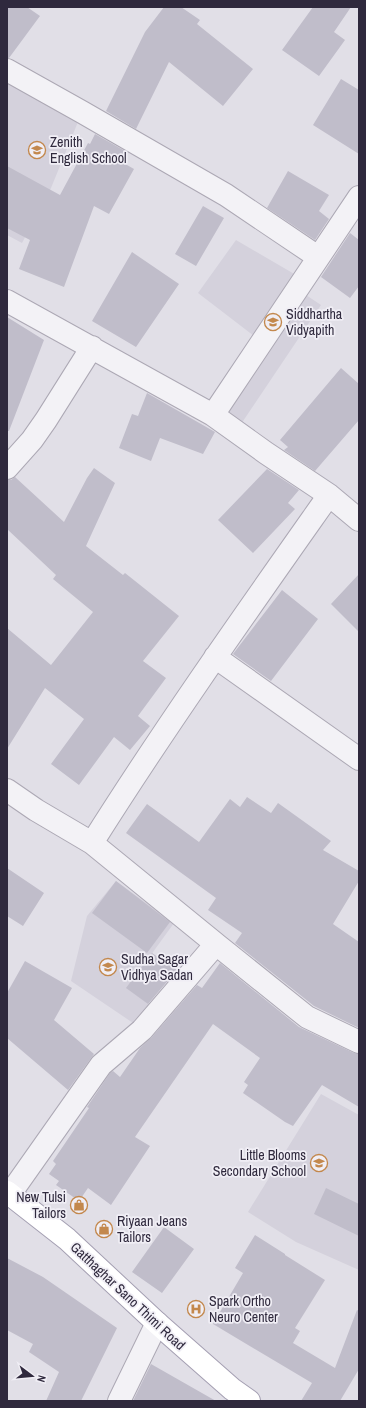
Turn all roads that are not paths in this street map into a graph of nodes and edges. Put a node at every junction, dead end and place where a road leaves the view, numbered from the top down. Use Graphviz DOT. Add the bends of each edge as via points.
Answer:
graph roads {
  1 [pos="7,70"];
  2 [pos="359,197"];
  3 [pos="318,257"];
  4 [pos="7,301"];
  5 [pos="92,347"];
  6 [pos="213,415"];
  7 [pos="7,468"];
  8 [pos="329,495"];
  9 [pos="359,520"];
  10 [pos="215,657"];
  11 [pos="359,760"];
  12 [pos="7,790"];
  13 [pos="92,843"];
  14 [pos="216,944"];
  15 [pos="359,1042"];
  16 [pos="9,1193"];
  17 [pos="157,1323"];
  18 [pos="119,1401"];
  19 [pos="249,1401"];
  1 -- 3 [label="street" via="226,195"];
  2 -- 3 [label="street"];
  3 -- 6 [label="street"];
  4 -- 5 [label="street"];
  5 -- 6 [label="street"];
  5 -- 7 [label="street" via="32,440"];
  6 -- 8 [label="street"];
  8 -- 9 [label="street"];
  8 -- 10 [label="street"];
  10 -- 11 [label="street"];
  10 -- 13 [label="street"];
  12 -- 13 [label="street"];
  13 -- 14 [label="street"];
  14 -- 15 [label="street" via="307,1017"];
  14 -- 16 [label="street" via="142,1030 101,1065"];
  16 -- 17 [label="main road, Gatthaghar Sano Thimi Road" via="67,1239"];
  17 -- 18 [label="street"];
  17 -- 19 [label="main road, Gatthaghar Sano Thimi Road"];
}
